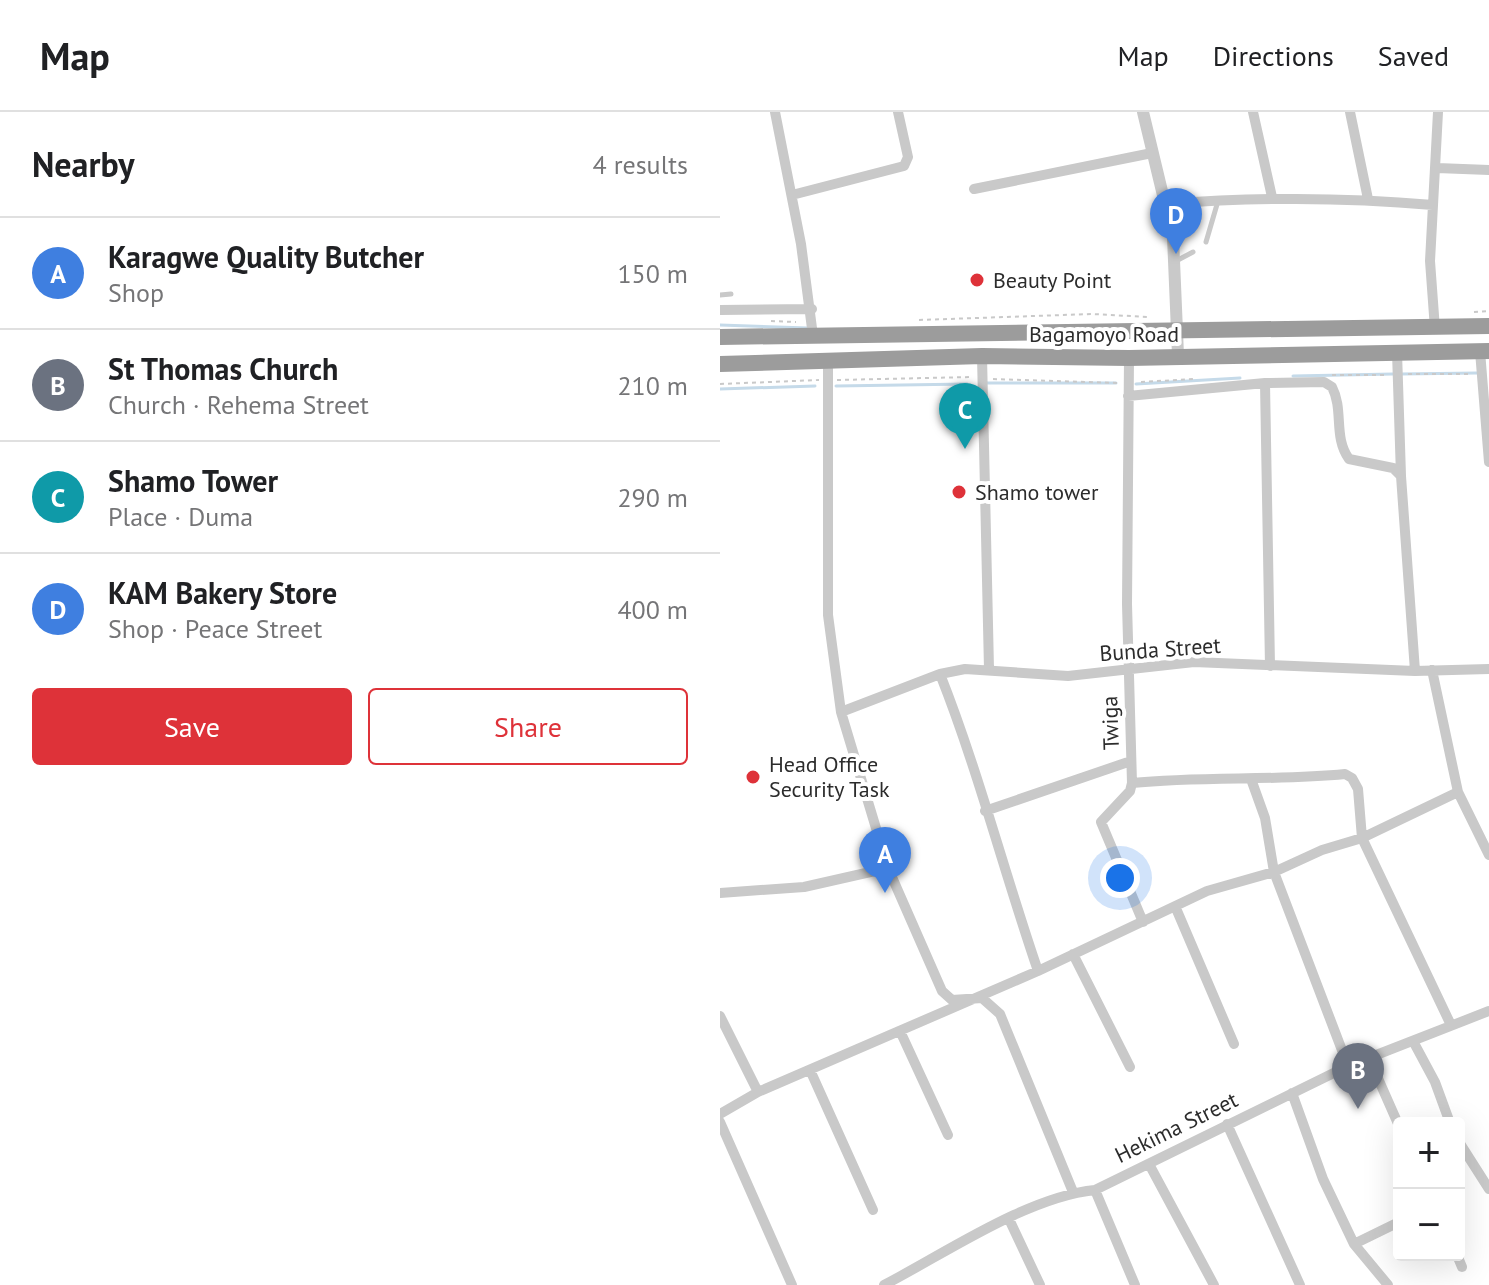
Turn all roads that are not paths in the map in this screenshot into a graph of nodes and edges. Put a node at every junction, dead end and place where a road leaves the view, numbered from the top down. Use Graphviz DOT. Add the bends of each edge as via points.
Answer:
graph roads {
  1 [pos="775,112"];
  2 [pos="898,112"];
  3 [pos="1143,112"];
  4 [pos="1253,112"];
  5 [pos="1350,112"];
  6 [pos="1438,112"];
  7 [pos="1152,153"];
  8 [pos="1437,168"];
  9 [pos="1489,170"];
  10 [pos="974,189"];
  11 [pos="792,195"];
  12 [pos="1272,197"];
  13 [pos="1368,199"];
  14 [pos="1218,200"];
  15 [pos="1167,204"];
  16 [pos="1433,205"];
  17 [pos="1206,242"];
  18 [pos="1193,252"];
  19 [pos="1175,262"];
  20 [pos="731,294"];
  21 [pos="720,295"];
  22 [pos="812,309"];
  23 [pos="720,310"];
  24 [pos="1489,326"];
  25 [pos="1435,329"];
  26 [pos="1178,333"];
  27 [pos="813,336"];
  28 [pos="720,337"];
  29 [pos="1485,351"];
  30 [pos="1397,352"];
  31 [pos="1178,355"];
  32 [pos="982,356"];
  33 [pos="1129,358"];
  34 [pos="720,364"];
  35 [pos="828,372"];
  36 [pos="1265,383"];
  37 [pos="1128,396"];
  38 [pos="1489,462"];
  39 [pos="1401,476"];
  40 [pos="1270,666"];
  41 [pos="989,669"];
  42 [pos="1489,669"];
  43 [pos="1129,670"];
  44 [pos="1432,670"];
  45 [pos="1415,671"];
  46 [pos="940,674"];
  47 [pos="841,712"];
  48 [pos="1131,761"];
  49 [pos="1251,779"];
  50 [pos="1132,783"];
  51 [pos="1458,792"];
  52 [pos="985,811"];
  53 [pos="1362,838"];
  54 [pos="1489,855"];
  55 [pos="888,868"];
  56 [pos="1274,872"];
  57 [pos="720,893"];
  58 [pos="1175,906"];
  59 [pos="1143,922"];
  60 [pos="1073,954"];
  61 [pos="1038,971"];
  62 [pos="964,1001"];
  63 [pos="1489,1011"];
  64 [pos="720,1016"];
  65 [pos="1450,1023"];
  66 [pos="900,1031"];
  67 [pos="1413,1041"];
  68 [pos="1234,1044"];
  69 [pos="1369,1058"];
  70 [pos="1348,1066"];
  71 [pos="1130,1067"];
  72 [pos="810,1070"];
  73 [pos="758,1092"];
  74 [pos="1292,1093"];
  75 [pos="720,1114"];
  76 [pos="1395,1117"];
  77 [pos="1448,1117"];
  78 [pos="720,1122"];
  79 [pos="1227,1124"];
  80 [pos="948,1135"];
  81 [pos="1465,1151"];
  82 [pos="1149,1164"];
  83 [pos="1489,1189"];
  84 [pos="1095,1190"];
  85 [pos="1073,1192"];
  86 [pos="873,1210"];
  87 [pos="1009,1219"];
  88 [pos="1393,1225"];
  89 [pos="1354,1244"];
  90 [pos="1460,1261"];
  91 [pos="1462,1267"];
  92 [pos="792,1285"];
  93 [pos="884,1285"];
  94 [pos="1040,1285"];
  95 [pos="1135,1285"];
  96 [pos="1214,1285"];
  97 [pos="1300,1285"];
  98 [pos="1388,1285"];
  1 -- 11 [label="street"];
  2 -- 11 [label="street" via="908,157 904,166"];
  3 -- 7 [label="street"];
  4 -- 12 [label="street"];
  5 -- 13 [label="street"];
  6 -- 8 [label="street"];
  7 -- 10 [label="street"];
  7 -- 15 [label="street"];
  8 -- 9 [label="street"];
  8 -- 16 [label="street"];
  11 -- 22 [label="street"];
  12 -- 13 [label="street"];
  12 -- 14 [label="street"];
  13 -- 16 [label="street"];
  14 -- 15 [label="street"];
  14 -- 17 [label="lane"];
  15 -- 19 [label="street"];
  16 -- 25 [label="street"];
  18 -- 19 [label="lane"];
  19 -- 26 [label="street"];
  20 -- 21 [label="lane"];
  22 -- 23 [label="street"];
  22 -- 27 [label="street"];
  24 -- 25 [label="highway, Bagamoyo Road"];
  25 -- 26 [label="highway, Bagamoyo Road"];
  26 -- 27 [label="highway, Bagamoyo Road"];
  26 -- 31 [label="street"];
  27 -- 28 [label="highway, Bagamoyo Road"];
  29 -- 30 [label="highway, Bagamoyo Road"];
  29 -- 38 [label="street"];
  30 -- 31 [label="highway, Bagamoyo Road"];
  30 -- 39 [label="street"];
  31 -- 33 [label="highway, Bagamoyo Road"];
  32 -- 33 [label="highway, Bagamoyo Road"];
  32 -- 35 [label="highway, Bagamoyo Road"];
  32 -- 41 [label="street"];
  33 -- 37 [label="street, Twiga"];
  34 -- 35 [label="highway, Bagamoyo Road"];
  35 -- 47 [label="street" via="828,615"];
  36 -- 37 [label="street"];
  36 -- 39 [label="street" via="1324,382 1332,387 1341,447 1349,459 1393,468"];
  36 -- 40 [label="street"];
  37 -- 43 [label="street, Twiga"];
  39 -- 45 [label="street"];
  40 -- 43 [label="street, Bunda Street" via="1194,662"];
  40 -- 45 [label="street, Bunda Street"];
  41 -- 43 [label="street, Bunda Street" via="1068,676"];
  41 -- 46 [label="street, Bunda Street"];
  42 -- 44 [label="street, Bunda Street"];
  43 -- 48 [label="street, Twiga"];
  44 -- 45 [label="street, Bunda Street"];
  44 -- 51 [label="street"];
  46 -- 47 [label="street, Bunda Street"];
  46 -- 52 [label="street" via="966,739"];
  47 -- 55 [label="street"];
  48 -- 50 [label="street, Twiga"];
  48 -- 52 [label="street"];
  49 -- 50 [label="street"];
  49 -- 53 [label="street" via="1345,774 1358,789"];
  49 -- 56 [label="street" via="1265,818"];
  50 -- 59 [label="street" via="1101,822"];
  51 -- 53 [label="street"];
  51 -- 54 [label="street"];
  52 -- 61 [label="street"];
  53 -- 56 [label="street"];
  53 -- 65 [label="street"];
  55 -- 57 [label="street" via="804,887"];
  55 -- 62 [label="street" via="942,991 952,1000"];
  56 -- 58 [label="street"];
  56 -- 70 [label="street"];
  58 -- 59 [label="street"];
  58 -- 68 [label="street"];
  59 -- 60 [label="street"];
  60 -- 61 [label="street"];
  60 -- 71 [label="street"];
  61 -- 62 [label="street"];
  62 -- 66 [label="street"];
  62 -- 85 [label="street" via="982,998 1000,1014"];
  63 -- 65 [label="street, Hekima Street"];
  64 -- 73 [label="street"];
  65 -- 67 [label="street, Hekima Street"];
  66 -- 72 [label="street"];
  66 -- 80 [label="street"];
  67 -- 69 [label="street, Hekima Street"];
  67 -- 77 [label="street"];
  69 -- 70 [label="street, Hekima Street"];
  69 -- 76 [label="street"];
  70 -- 74 [label="street, Hekima Street"];
  72 -- 73 [label="street"];
  72 -- 86 [label="street"];
  73 -- 75 [label="street"];
  74 -- 79 [label="street, Hekima Street"];
  74 -- 89 [label="street"];
  78 -- 92 [label="street"];
  79 -- 82 [label="street, Hekima Street"];
  79 -- 97 [label="street"];
  81 -- 83 [label="street"];
  82 -- 84 [label="street, Hekima Street"];
  82 -- 96 [label="street"];
  84 -- 85 [label="street, Hekima Street"];
  84 -- 95 [label="street"];
  85 -- 87 [label="street, Hekima Street"];
  87 -- 93 [label="street, Hekima Street"];
  87 -- 94 [label="street"];
  88 -- 89 [label="street"];
  89 -- 98 [label="street"];
  90 -- 91 [label="street"];
}
